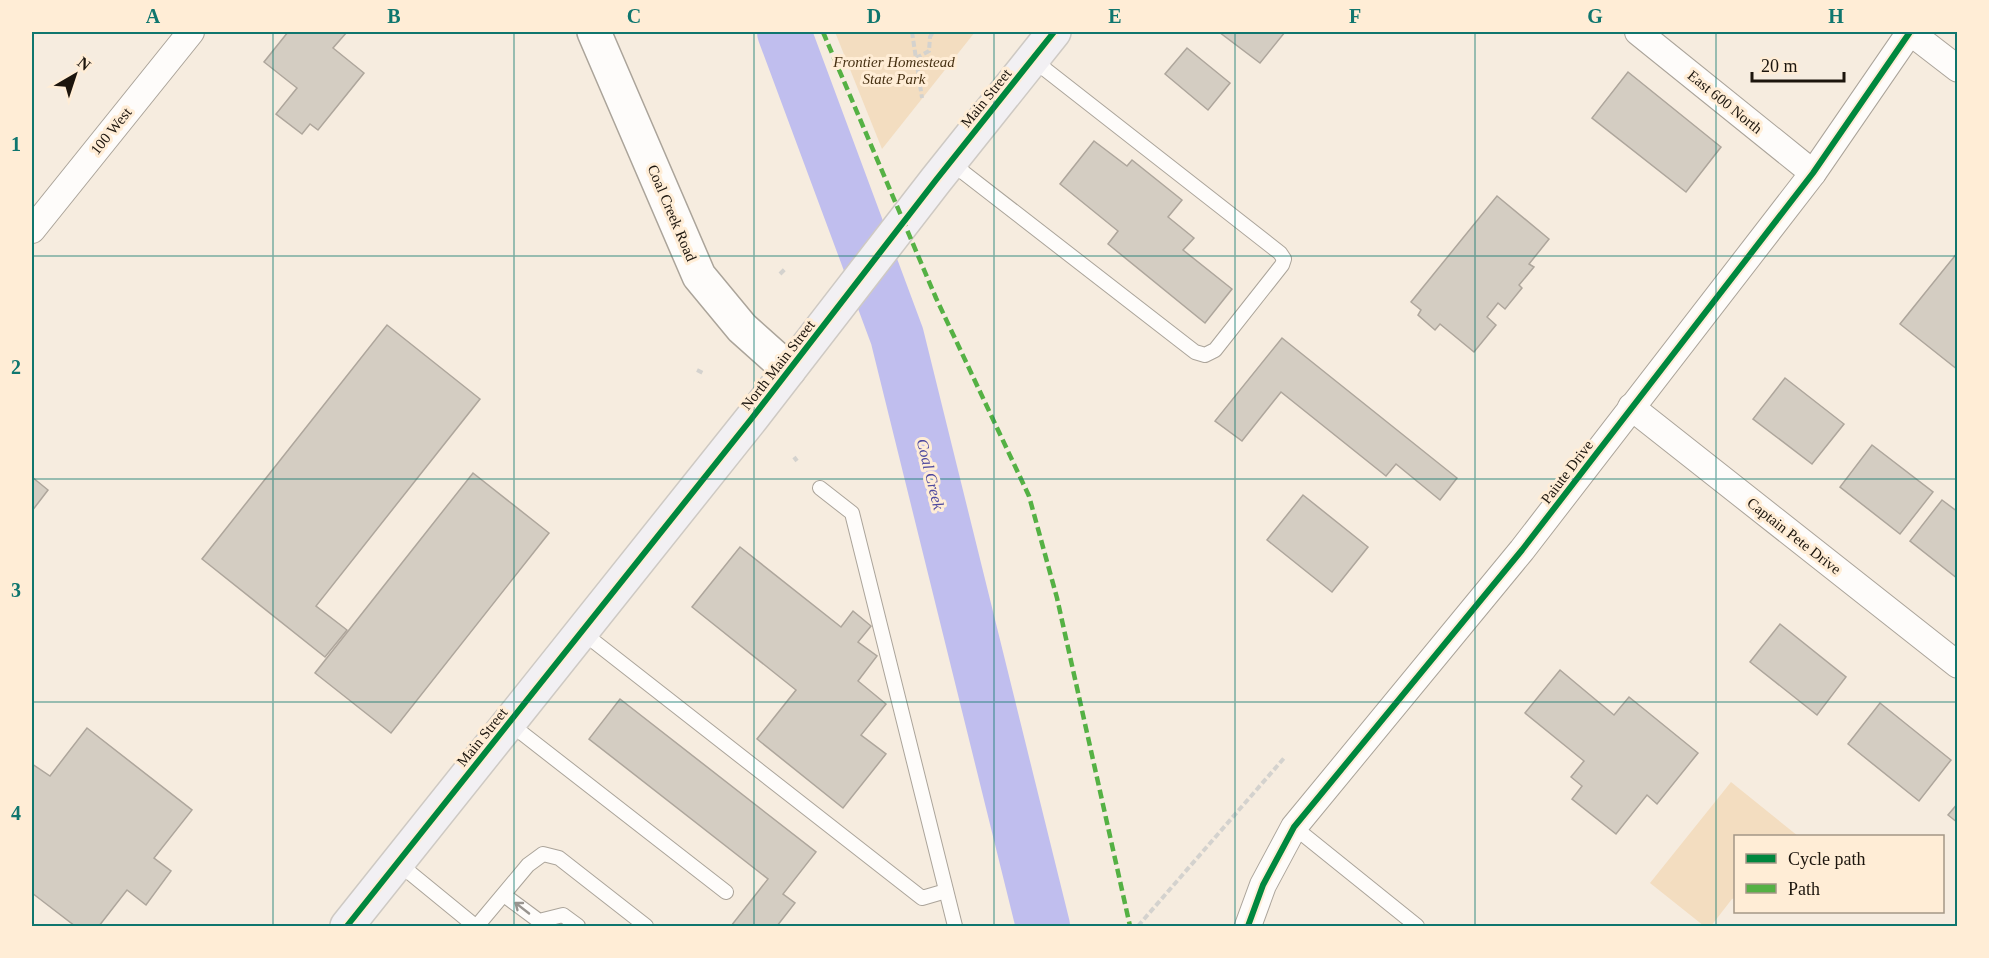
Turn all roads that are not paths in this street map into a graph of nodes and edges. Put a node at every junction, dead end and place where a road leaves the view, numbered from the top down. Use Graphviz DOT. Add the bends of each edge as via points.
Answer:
graph roads {
  1 [pos="191,32"];
  2 [pos="594,32"];
  3 [pos="1054,32"];
  4 [pos="1638,32"];
  5 [pos="1910,32"];
  6 [pos="1032,59"];
  7 [pos="1958,69"];
  8 [pos="943,171"];
  9 [pos="1813,172"];
  10 [pos="32,230"];
  11 [pos="789,369"];
  12 [pos="1631,407"];
  13 [pos="820,488"];
  14 [pos="637,563"];
  15 [pos="582,632"];
  16 [pos="1958,665"];
  17 [pos="510,723"];
  18 [pos="1294,827"];
  19 [pos="398,863"];
  20 [pos="946,891"];
  21 [pos="726,892"];
  22 [pos="504,895"];
  23 [pos="346,927"];
  24 [pos="476,927"];
  25 [pos="578,927"];
  26 [pos="646,927"];
  27 [pos="955,927"];
  28 [pos="1248,927"];
  29 [pos="1417,927"];
  1 -- 10 [label="street, 100 West"];
  2 -- 11 [label="main road, Coal Creek Road" via="699,276 742,328"];
  3 -- 6 [label="main road, Main Street"];
  4 -- 9 [label="street, East 600 North"];
  5 -- 7 [label="street"];
  5 -- 9 [label="street, Paiute Drive"];
  6 -- 8 [label="main road, Main Street"];
  6 -- 8 [label="lane" via="1284,259 1215,350 1205,355 1195,352"];
  8 -- 11 [label="main road, North Main Street"];
  9 -- 12 [label="street, Paiute Drive"];
  11 -- 14 [label="main road, North Main Street"];
  12 -- 16 [label="street, Captain Pete Drive"];
  12 -- 18 [label="street, Paiute Drive" via="1522,550"];
  13 -- 20 [label="lane" via="852,513"];
  14 -- 15 [label="main road, Main Street"];
  15 -- 17 [label="main road, Main Street"];
  15 -- 20 [label="lane" via="922,898"];
  17 -- 19 [label="main road, Main Street"];
  17 -- 21 [label="lane"];
  18 -- 28 [label="street, Paiute Drive" via="1263,885"];
  18 -- 29 [label="lane"];
  19 -- 23 [label="main road, Main Street"];
  19 -- 24 [label="lane"];
  20 -- 27 [label="lane"];
  22 -- 24 [label="lane"];
  25 -- 22 [label="lane, one-way" via="563,915 539,921"];
  22 -- 26 [label="lane" via="528,865 543,854 559,858"];
}
